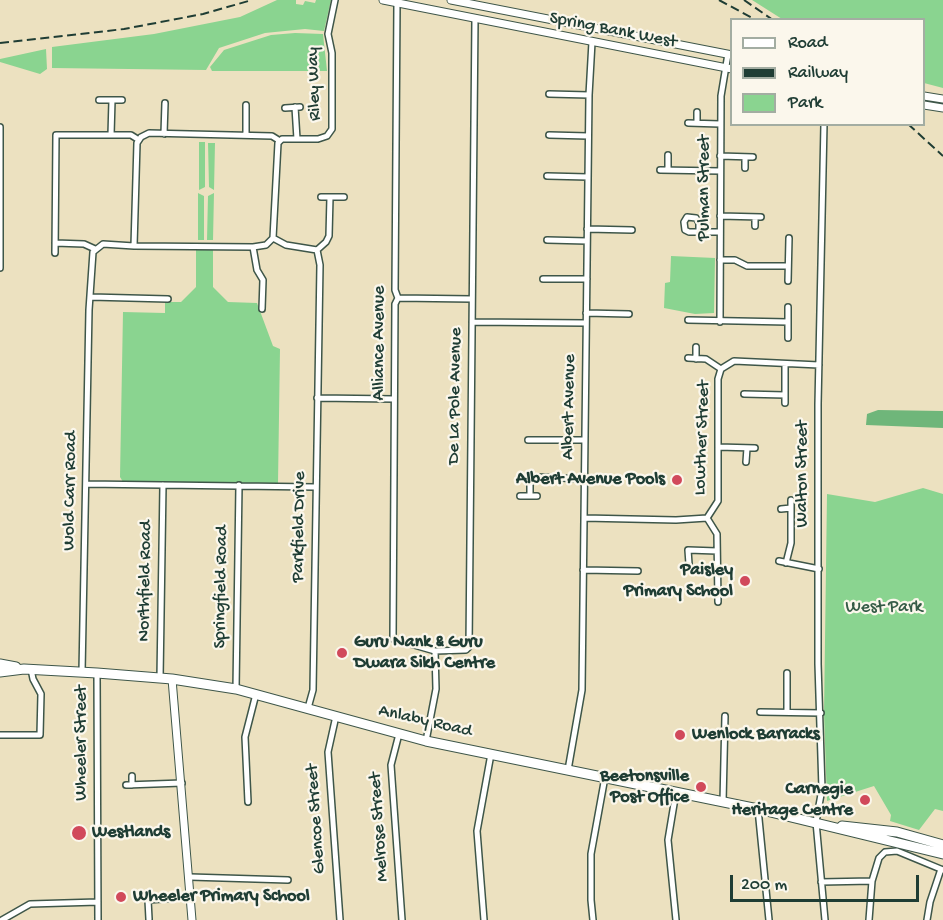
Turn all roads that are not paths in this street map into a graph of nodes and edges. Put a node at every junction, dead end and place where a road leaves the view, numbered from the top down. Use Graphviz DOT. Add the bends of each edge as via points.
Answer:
graph roads {
  1 [pos="335,0"];
  2 [pos="383,0"];
  3 [pos="451,0"];
  4 [pos="397,3"];
  5 [pos="475,19"];
  6 [pos="592,42"];
  7 [pos="730,54"];
  8 [pos="729,68"];
  9 [pos="549,94"];
  10 [pos="589,95"];
  11 [pos="925,96"];
  12 [pos="99,99"];
  13 [pos="943,99"];
  14 [pos="112,100"];
  15 [pos="122,100"];
  16 [pos="165,103"];
  17 [pos="246,105"];
  18 [pos="925,105"];
  19 [pos="285,108"];
  20 [pos="943,108"];
  21 [pos="697,112"];
  22 [pos="697,122"];
  23 [pos="688,123"];
  24 [pos="720,124"];
  25 [pos="824,126"];
  26 [pos="0,127"];
  27 [pos="164,134"];
  28 [pos="111,135"];
  29 [pos="246,135"];
  30 [pos="549,135"];
  31 [pos="588,136"];
  32 [pos="297,139"];
  33 [pos="139,140"];
  34 [pos="280,141"];
  35 [pos="668,155"];
  36 [pos="720,156"];
  37 [pos="745,157"];
  38 [pos="753,157"];
  39 [pos="746,168"];
  40 [pos="660,170"];
  41 [pos="668,170"];
  42 [pos="720,171"];
  43 [pos="547,176"];
  44 [pos="588,177"];
  45 [pos="321,197"];
  46 [pos="330,197"];
  47 [pos="344,197"];
  48 [pos="720,216"];
  49 [pos="755,226"];
  50 [pos="587,229"];
  51 [pos="632,230"];
  52 [pos="699,232"];
  53 [pos="720,232"];
  54 [pos="273,238"];
  55 [pos="789,238"];
  56 [pos="547,240"];
  57 [pos="587,241"];
  58 [pos="55,243"];
  59 [pos="134,246"];
  60 [pos="253,247"];
  61 [pos="95,249"];
  62 [pos="317,250"];
  63 [pos="55,253"];
  64 [pos="720,260"];
  65 [pos="788,266"];
  66 [pos="0,268"];
  67 [pos="543,279"];
  68 [pos="587,279"];
  69 [pos="788,281"];
  70 [pos="91,297"];
  71 [pos="398,298"];
  72 [pos="168,299"];
  73 [pos="472,299"];
  74 [pos="788,307"];
  75 [pos="262,309"];
  76 [pos="586,313"];
  77 [pos="688,320"];
  78 [pos="472,322"];
  79 [pos="720,322"];
  80 [pos="788,322"];
  81 [pos="586,323"];
  82 [pos="622,323"];
  83 [pos="788,338"];
  84 [pos="696,347"];
  85 [pos="688,358"];
  86 [pos="696,359"];
  87 [pos="785,364"];
  88 [pos="819,365"];
  89 [pos="721,369"];
  90 [pos="744,394"];
  91 [pos="785,395"];
  92 [pos="317,398"];
  93 [pos="394,399"];
  94 [pos="785,403"];
  95 [pos="528,440"];
  96 [pos="585,440"];
  97 [pos="718,447"];
  98 [pos="747,448"];
  99 [pos="754,448"];
  100 [pos="746,462"];
  101 [pos="584,479"];
  102 [pos="86,484"];
  103 [pos="163,485"];
  104 [pos="238,485"];
  105 [pos="315,487"];
  106 [pos="520,496"];
  107 [pos="791,500"];
  108 [pos="791,508"];
  109 [pos="781,509"];
  110 [pos="584,518"];
  111 [pos="707,518"];
  112 [pos="717,551"];
  113 [pos="779,561"];
  114 [pos="786,563"];
  115 [pos="689,564"];
  116 [pos="819,569"];
  117 [pos="583,570"];
  118 [pos="638,571"];
  119 [pos="718,602"];
  120 [pos="435,651"];
  121 [pos="0,664"];
  122 [pos="28,669"];
  123 [pos="0,672"];
  124 [pos="82,672"];
  125 [pos="97,673"];
  126 [pos="787,673"];
  127 [pos="160,678"];
  128 [pos="172,679"];
  129 [pos="236,689"];
  130 [pos="256,694"];
  131 [pos="309,708"];
  132 [pos="760,712"];
  133 [pos="787,712"];
  134 [pos="821,713"];
  135 [pos="336,716"];
  136 [pos="725,716"];
  137 [pos="399,734"];
  138 [pos="0,735"];
  139 [pos="426,741"];
  140 [pos="491,754"];
  141 [pos="568,770"];
  142 [pos="132,776"];
  143 [pos="605,777"];
  144 [pos="182,783"];
  145 [pos="676,792"];
  146 [pos="248,802"];
  147 [pos="723,802"];
  148 [pos="758,809"];
  149 [pos="816,822"];
  150 [pos="943,845"];
  151 [pos="943,854"];
  152 [pos="942,870"];
  153 [pos="190,877"];
  154 [pos="288,880"];
  155 [pos="872,881"];
  156 [pos="821,882"];
  157 [pos="191,897"];
  158 [pos="98,902"];
  159 [pos="150,919"];
  160 [pos="2,920"];
  161 [pos="98,920"];
  162 [pos="192,920"];
  163 [pos="340,920"];
  164 [pos="402,920"];
  165 [pos="484,920"];
  166 [pos="593,920"];
  167 [pos="676,920"];
  168 [pos="769,920"];
  169 [pos="825,920"];
  170 [pos="869,920"];
  171 [pos="927,920"];
  1 -- 32 [label="street, Riley Way" via="328,34 332,53 332,129 318,139"];
  2 -- 4 [label="street, Spring Bank West"];
  3 -- 7 [label="street, Spring Bank West"];
  4 -- 5 [label="street, Spring Bank West"];
  4 -- 71 [label="street, Alliance Avenue"];
  5 -- 6 [label="street, Spring Bank West"];
  5 -- 73 [label="street, De La Pole Avenue"];
  6 -- 8 [label="street, Spring Bank West"];
  6 -- 10 [label="street, Albert Avenue"];
  7 -- 8 [label="street, Pulman Street"];
  8 -- 24 [label="street, Pulman Street" via="721,96"];
  9 -- 10 [label="street"];
  10 -- 31 [label="street, Albert Avenue"];
  11 -- 13 [label="street"];
  12 -- 14 [label="street"];
  14 -- 15 [label="street"];
  14 -- 28 [label="street"];
  16 -- 27 [label="street"];
  17 -- 29 [label="street"];
  18 -- 20 [label="street"];
  19 -- 32 [label="street, Riley Way" via="298,107"];
  21 -- 22 [label="street"];
  22 -- 23 [label="street"];
  22 -- 24 [label="street"];
  24 -- 36 [label="street, Pulman Street"];
  25 -- 88 [label="street, Walton Street"];
  26 -- 66 [label="street"];
  27 -- 29 [label="street, Riley Way"];
  27 -- 33 [label="street, Riley Way" via="149,133"];
  28 -- 33 [label="street" via="131,135"];
  28 -- 58 [label="street" via="56,135"];
  29 -- 34 [label="street, Riley Way" via="273,136"];
  30 -- 31 [label="street"];
  31 -- 44 [label="street, Albert Avenue"];
  32 -- 34 [label="street, Riley Way"];
  33 -- 59 [label="street"];
  34 -- 54 [label="street"];
  35 -- 41 [label="street"];
  36 -- 37 [label="street"];
  36 -- 42 [label="street, Pulman Street"];
  37 -- 38 [label="street"];
  37 -- 39 [label="street"];
  40 -- 41 [label="street"];
  41 -- 42 [label="street"];
  42 -- 48 [label="street, Pulman Street"];
  43 -- 44 [label="street"];
  44 -- 50 [label="street, Albert Avenue"];
  45 -- 46 [label="street"];
  46 -- 47 [label="street"];
  46 -- 62 [label="street" via="329,236"];
  48 -- 49 [label="street" via="758,217"];
  48 -- 53 [label="street, Pulman Street"];
  50 -- 51 [label="street"];
  50 -- 57 [label="street, Albert Avenue"];
  52 -- 53 [label="street"];
  53 -- 64 [label="street, Pulman Street"];
  54 -- 60 [label="street" via="266,245"];
  54 -- 62 [label="street"];
  55 -- 65 [label="street"];
  56 -- 57 [label="street"];
  57 -- 68 [label="street, Albert Avenue"];
  58 -- 61 [label="street" via="84,244"];
  58 -- 63 [label="street"];
  59 -- 60 [label="street"];
  59 -- 61 [label="street" via="103,244"];
  60 -- 75 [label="street" via="256,270 263,280"];
  61 -- 70 [label="street, Wold Carr Road"];
  62 -- 92 [label="street, Parkfield Drive"];
  64 -- 65 [label="street" via="735,260 747,266"];
  64 -- 79 [label="street, Pulman Street"];
  65 -- 69 [label="street"];
  67 -- 68 [label="street"];
  68 -- 76 [label="street, Albert Avenue"];
  70 -- 72 [label="street"];
  70 -- 102 [label="street, Wold Carr Road"];
  71 -- 73 [label="street"];
  71 -- 93 [label="street, Alliance Avenue"];
  73 -- 78 [label="street, De La Pole Avenue"];
  74 -- 80 [label="street"];
  76 -- 81 [label="street, Albert Avenue"];
  76 -- 82 [label="street" via="626,314"];
  77 -- 79 [label="street"];
  78 -- 81 [label="street"];
  78 -- 120 [label="street, De La Pole Avenue" via="469,647"];
  79 -- 80 [label="street"];
  80 -- 83 [label="street"];
  81 -- 96 [label="street, Albert Avenue"];
  84 -- 86 [label="street"];
  85 -- 86 [label="street"];
  86 -- 89 [label="street" via="706,359"];
  87 -- 88 [label="street, Lowther Street"];
  87 -- 89 [label="street, Lowther Street" via="734,361"];
  87 -- 91 [label="street"];
  88 -- 116 [label="street, Walton Street"];
  89 -- 97 [label="street, Lowther Street"];
  90 -- 91 [label="street"];
  91 -- 94 [label="street"];
  92 -- 93 [label="street"];
  92 -- 105 [label="street, Parkfield Drive"];
  93 -- 120 [label="street, Alliance Avenue" via="393,639"];
  95 -- 96 [label="street"];
  96 -- 101 [label="street, Albert Avenue"];
  97 -- 98 [label="street"];
  97 -- 111 [label="street, Lowther Street" via="718,501"];
  98 -- 99 [label="street"];
  98 -- 100 [label="street"];
  101 -- 106 [label="street" via="536,477 530,484 534,496"];
  101 -- 110 [label="street, Albert Avenue"];
  102 -- 103 [label="street"];
  102 -- 124 [label="street, Wold Carr Road"];
  103 -- 104 [label="street"];
  103 -- 127 [label="street, Northfield Road"];
  104 -- 105 [label="street"];
  104 -- 129 [label="street, Springfield Road"];
  105 -- 131 [label="street, Parkfield Drive" via="313,690"];
  107 -- 108 [label="street"];
  108 -- 109 [label="street"];
  108 -- 114 [label="street" via="791,543"];
  110 -- 111 [label="street, Lowther Street"];
  110 -- 117 [label="street, Albert Avenue"];
  111 -- 112 [label="street" via="717,534"];
  112 -- 115 [label="street" via="688,550"];
  112 -- 119 [label="street"];
  113 -- 114 [label="street"];
  114 -- 116 [label="street"];
  116 -- 134 [label="street, Walton Street"];
  117 -- 118 [label="street"];
  117 -- 141 [label="street, Albert Avenue" via="582,702"];
  120 -- 139 [label="street" via="436,690"];
  121 -- 122 [label="main road, Anlaby Road"];
  122 -- 123 [label="main road, Anlaby Road"];
  122 -- 124 [label="main road, Anlaby Road"];
  122 -- 138 [label="street" via="41,694 40,735"];
  124 -- 125 [label="main road, Anlaby Road"];
  125 -- 127 [label="main road, Anlaby Road"];
  125 -- 158 [label="street, Wheeler Street"];
  126 -- 133 [label="street"];
  127 -- 128 [label="main road, Anlaby Road"];
  128 -- 129 [label="main road, Anlaby Road"];
  128 -- 144 [label="street"];
  129 -- 130 [label="main road, Anlaby Road"];
  130 -- 131 [label="main road, Anlaby Road"];
  130 -- 146 [label="street" via="245,736"];
  131 -- 135 [label="main road, Anlaby Road"];
  132 -- 133 [label="street"];
  133 -- 134 [label="street"];
  134 -- 149 [label="street, Walton Street" via="822,789"];
  135 -- 137 [label="main road, Anlaby Road"];
  135 -- 163 [label="street, Glencoe Street" via="328,753"];
  136 -- 147 [label="street"];
  137 -- 139 [label="main road, Anlaby Road"];
  137 -- 164 [label="street, Melrose Street" via="391,765"];
  139 -- 140 [label="main road, Anlaby Road"];
  140 -- 141 [label="main road, Anlaby Road"];
  140 -- 165 [label="street" via="477,831"];
  141 -- 143 [label="main road, Anlaby Road"];
  142 -- 144 [label="street" via="129,785"];
  143 -- 145 [label="main road, Anlaby Road"];
  143 -- 166 [label="street" via="591,854"];
  144 -- 153 [label="street"];
  145 -- 147 [label="main road, Anlaby Road"];
  145 -- 167 [label="street" via="668,840"];
  147 -- 148 [label="main road, Anlaby Road"];
  148 -- 149 [label="main road, Anlaby Road"];
  148 -- 168 [label="street"];
  149 -- 150 [label="main road, Anlaby Road" via="897,832"];
  149 -- 151 [label="main road, Anlaby Road"];
  149 -- 156 [label="street, Walton Street"];
  152 -- 155 [label="street" via="897,851 885,852 879,858"];
  152 -- 171 [label="street"];
  153 -- 154 [label="street"];
  153 -- 157 [label="street"];
  155 -- 156 [label="street"];
  155 -- 170 [label="street"];
  156 -- 169 [label="street, Walton Street"];
  157 -- 159 [label="street" via="148,900"];
  157 -- 162 [label="street"];
  158 -- 160 [label="street" via="30,904"];
  158 -- 161 [label="street, Wheeler Street"];
}
